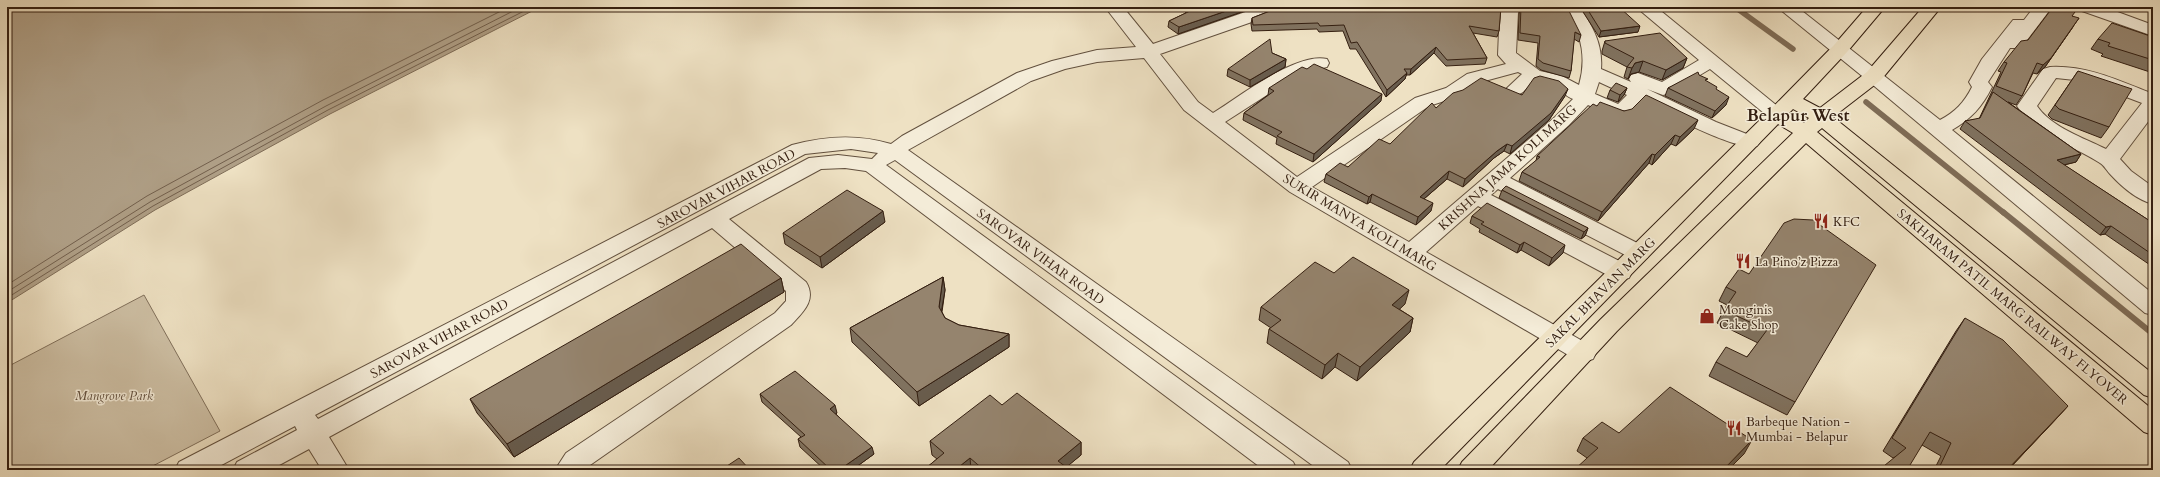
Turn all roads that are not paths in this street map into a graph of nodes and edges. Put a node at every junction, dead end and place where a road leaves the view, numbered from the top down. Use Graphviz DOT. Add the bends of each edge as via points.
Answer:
graph roads {
  1 [pos="1114,7"];
  2 [pos="1509,7"];
  3 [pos="1520,7"];
  4 [pos="1645,7"];
  5 [pos="1786,7"];
  6 [pos="1876,7"];
  7 [pos="1932,7"];
  8 [pos="2043,7"];
  9 [pos="2088,7"];
  10 [pos="1571,8"];
  11 [pos="1263,12"];
  12 [pos="2019,24"];
  13 [pos="2153,31"];
  14 [pos="1676,33"];
  15 [pos="1657,36"];
  16 [pos="1841,48"];
  17 [pos="1148,52"];
  18 [pos="1711,61"];
  19 [pos="1320,63"];
  20 [pos="1520,66"];
  21 [pos="1994,71"];
  22 [pos="1874,76"];
  23 [pos="1628,81"];
  24 [pos="1589,84"];
  25 [pos="1515,90"];
  26 [pos="2153,102"];
  27 [pos="1784,107"];
  28 [pos="1212,122"];
  29 [pos="1813,125"];
  30 [pos="1938,128"];
  31 [pos="1750,142"];
  32 [pos="894,151"];
  33 [pos="2109,159"];
  34 [pos="873,166"];
  35 [pos="1498,177"];
  36 [pos="1297,187"];
  37 [pos="1476,196"];
  38 [pos="2153,197"];
  39 [pos="713,218"];
  40 [pos="1641,251"];
  41 [pos="1411,253"];
  42 [pos="1621,272"];
  43 [pos="2152,304"];
  44 [pos="1556,337"];
  45 [pos="1584,353"];
  46 [pos="2153,388"];
  47 [pos="299,412"];
  48 [pos="2153,425"];
  49 [pos="261,432"];
  50 [pos="313,434"];
  51 [pos="280,462"];
  52 [pos="188,470"];
  53 [pos="246,470"];
  54 [pos="336,470"];
  55 [pos="568,470"];
  56 [pos="1284,470"];
  57 [pos="1339,470"];
  58 [pos="1423,470"];
  59 [pos="1471,470"];
  1 -- 17 [label="street, SUKIR MANYA KOLI MARG"];
  2 -- 20 [label="street" via="1507,52 1509,58"];
  3 -- 10 [label="street" via="1545,10"];
  4 -- 14 [label="street"];
  5 -- 16 [label="street"];
  6 -- 16 [label="main road, SAKAL BHAVAN MARG"];
  7 -- 22 [label="main road"];
  8 -- 21 [label="street"];
  9 -- 13 [label="street"];
  10 -- 24 [label="street" via="1601,47"];
  11 -- 17 [label="street"];
  12 -- 30 [label="street" via="1978,82 1982,87 1971,108"];
  14 -- 15 [label="street"];
  14 -- 18 [label="street"];
  16 -- 22 [label="street"];
  16 -- 27 [label="main road, SAKAL BHAVAN MARG"];
  17 -- 28 [label="street, SUKIR MANYA KOLI MARG" via="1191,106"];
  17 -- 32 [label="street" via="1097,56 1058,65 1024,77 908,140"];
  18 -- 23 [label="street" via="1663,89"];
  18 -- 27 [label="street"];
  19 -- 28 [label="street" via="1295,69"];
  20 -- 24 [label="street" via="1532,73"];
  20 -- 36 [label="street" via="1474,78 1453,92 1422,102"];
  22 -- 29 [label="main road"];
  22 -- 30 [label="street"];
  23 -- 24 [label="street"];
  23 -- 24 [label="street" via="1620,113"];
  23 -- 31 [label="street" via="1709,126"];
  24 -- 25 [label="street" via="1572,92 1571,87 1566,84 1537,76 1528,79"];
  24 -- 35 [label="street, KRISHNA JAMA KOLI MARG" via="1562,121"];
  26 -- 33 [label="street"];
  26 -- 33 [label="street" via="2077,73 2050,73 2027,106 2030,114"];
  27 -- 29 [label="main road"];
  27 -- 31 [label="main road, SAKAL BHAVAN MARG"];
  28 -- 36 [label="street, SUKIR MANYA KOLI MARG"];
  29 -- 45 [label="main road" via="1609,325"];
  29 -- 46 [label="main road, SAKHARAM PATIL MARG RAILWAY FLYOVER" via="1919,197"];
  29 -- 48 [label="main road, SAKHARAM PATIL MARG RAILWAY FLYOVER" via="1890,204"];
  30 -- 43 [label="street"];
  31 -- 40 [label="main road, SAKAL BHAVAN MARG"];
  32 -- 34 [label="street"];
  32 -- 47 [label="street, SAROVAR VIHAR ROAD" via="867,144 831,143 798,149"];
  32 -- 57 [label="street, SAROVAR VIHAR ROAD"];
  33 -- 38 [label="street" via="2127,179"];
  34 -- 39 [label="street, SAROVAR VIHAR ROAD" via="858,162 816,163"];
  34 -- 56 [label="street, SAROVAR VIHAR ROAD"];
  35 -- 37 [label="street, KRISHNA JAMA KOLI MARG"];
  35 -- 40 [label="street"];
  36 -- 41 [label="street, SUKIR MANYA KOLI MARG"];
  37 -- 41 [label="street, KRISHNA JAMA KOLI MARG"];
  37 -- 42 [label="street"];
  39 -- 50 [label="street, SAROVAR VIHAR ROAD"];
  39 -- 55 [label="street" via="743,240 798,288 798,303 783,319 597,445 575,461"];
  40 -- 42 [label="main road, SAKAL BHAVAN MARG"];
  41 -- 44 [label="street, SUKIR MANYA KOLI MARG"];
  42 -- 44 [label="main road, SAKAL BHAVAN MARG"];
  44 -- 45 [label="street, SUKIR MANYA KOLI MARG"];
  44 -- 58 [label="main road, SAKAL BHAVAN MARG"];
  45 -- 59 [label="main road"];
  47 -- 49 [label="street, SAROVAR VIHAR ROAD"];
  47 -- 50 [label="street"];
  49 -- 51 [label="street"];
  49 -- 52 [label="street, SAROVAR VIHAR ROAD"];
  50 -- 51 [label="street, SAROVAR VIHAR ROAD"];
  50 -- 54 [label="street"];
  51 -- 53 [label="street, SAROVAR VIHAR ROAD"];
}
